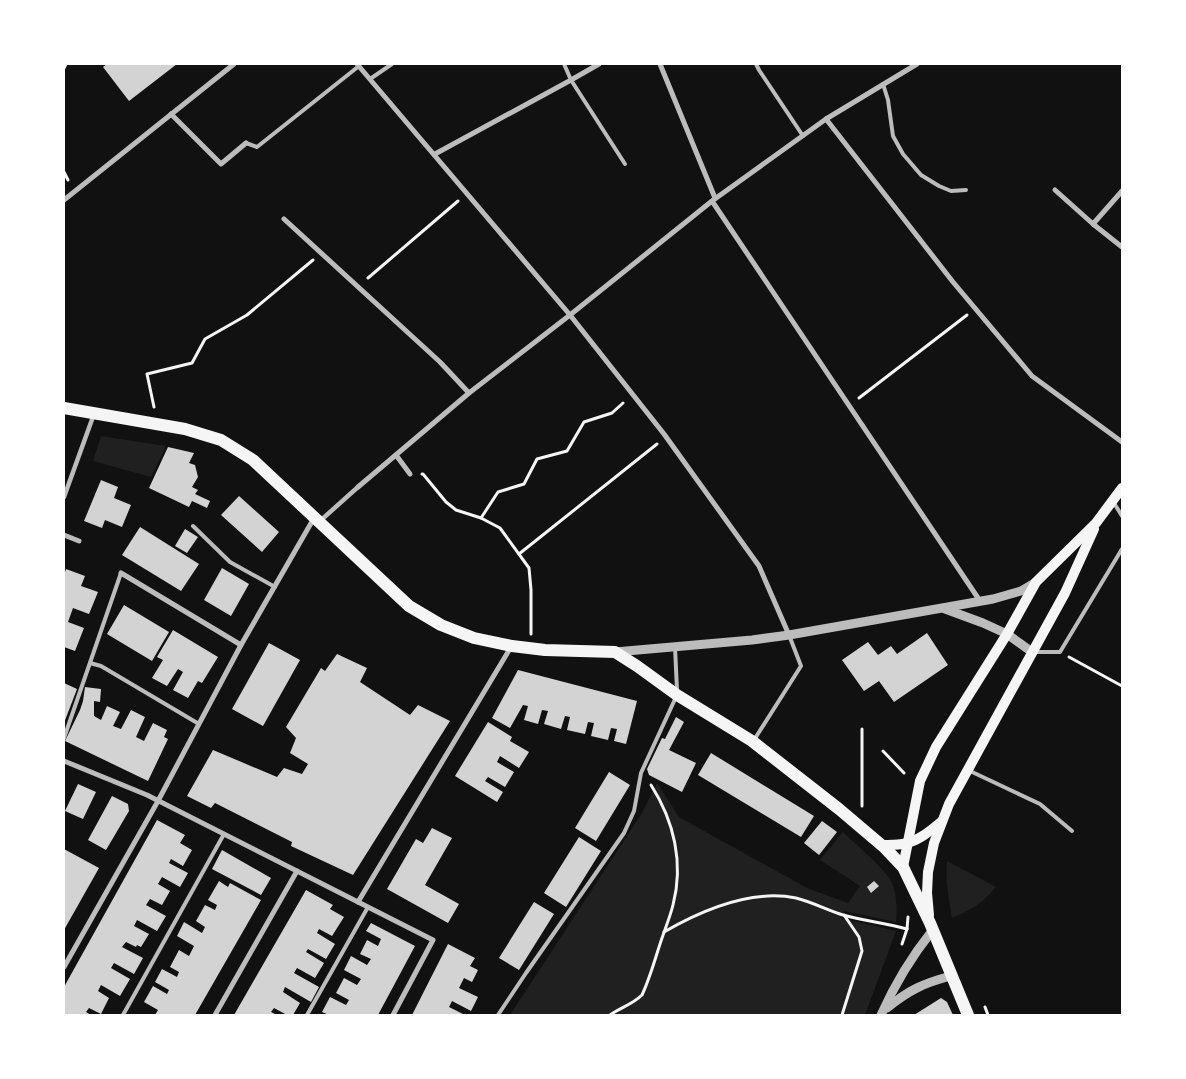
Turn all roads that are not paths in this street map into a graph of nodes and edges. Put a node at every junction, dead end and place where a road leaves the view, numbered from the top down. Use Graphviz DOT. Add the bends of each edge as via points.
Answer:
graph roads {
  1 [pos="234,64"];
  2 [pos="392,64"];
  3 [pos="564,64"];
  4 [pos="599,64"];
  5 [pos="660,64"];
  6 [pos="756,64"];
  7 [pos="917,64"];
  8 [pos="358,65"];
  9 [pos="370,79"];
  10 [pos="571,80"];
  11 [pos="883,84"];
  12 [pos="170,114"];
  13 [pos="826,118"];
  14 [pos="803,136"];
  15 [pos="246,143"];
  16 [pos="435,154"];
  17 [pos="625,164"];
  18 [pos="966,190"];
  19 [pos="1055,190"];
  20 [pos="1122,191"];
  21 [pos="714,199"];
  22 [pos="64,200"];
  23 [pos="284,219"];
  24 [pos="1092,224"];
  25 [pos="1122,248"];
  26 [pos="570,315"];
  27 [pos="469,394"];
  28 [pos="64,408"];
  29 [pos="94,413"];
  30 [pos="1122,442"];
  31 [pos="396,455"];
  32 [pos="410,474"];
  33 [pos="358,487"];
  34 [pos="1122,488"];
  35 [pos="64,497"];
  36 [pos="1112,501"];
  37 [pos="1122,516"];
  38 [pos="317,520"];
  39 [pos="1096,523"];
  40 [pos="193,526"];
  41 [pos="64,535"];
  42 [pos="78,541"];
  43 [pos="1122,548"];
  44 [pos="121,573"];
  45 [pos="1036,582"];
  46 [pos="275,587"];
  47 [pos="980,602"];
  48 [pos="944,608"];
  49 [pos="1008,634"];
  50 [pos="789,635"];
  51 [pos="242,645"];
  52 [pos="512,646"];
  53 [pos="675,647"];
  54 [pos="615,652"];
  55 [pos="1032,652"];
  56 [pos="90,663"];
  57 [pos="677,695"];
  58 [pos="199,724"];
  59 [pos="64,738"];
  60 [pos="752,742"];
  61 [pos="64,761"];
  62 [pos="968,770"];
  63 [pos="158,801"];
  64 [pos="942,821"];
  65 [pos="1072,831"];
  66 [pos="224,834"];
  67 [pos="908,843"];
  68 [pos="881,846"];
  69 [pos="903,867"];
  70 [pos="296,871"];
  71 [pos="358,902"];
  72 [pos="368,907"];
  73 [pos="931,927"];
  74 [pos="64,967"];
  75 [pos="951,976"];
  76 [pos="882,1014"];
  77 [pos="123,1015"];
  78 [pos="215,1015"];
  79 [pos="307,1015"];
  80 [pos="393,1015"];
  81 [pos="498,1015"];
  82 [pos="968,1015"];
  1 -- 12 [label="street"];
  2 -- 9 [label="lane"];
  3 -- 10 [label="lane"];
  4 -- 10 [label="street"];
  5 -- 21 [label="street"];
  6 -- 14 [label="lane"];
  7 -- 11 [label="street"];
  8 -- 9 [label="street"];
  8 -- 15 [label="lane" via="256,147"];
  9 -- 16 [label="street"];
  10 -- 16 [label="street"];
  10 -- 17 [label="lane"];
  11 -- 13 [label="street"];
  11 -- 18 [label="lane" via="893,136 903,154 921,175 939,186 951,191"];
  12 -- 15 [label="street" via="221,164"];
  12 -- 22 [label="street"];
  13 -- 14 [label="street"];
  13 -- 30 [label="street" via="953,282 1032,376"];
  14 -- 21 [label="street"];
  16 -- 26 [label="street"];
  19 -- 24 [label="street"];
  20 -- 24 [label="street"];
  21 -- 26 [label="street"];
  21 -- 47 [label="street"];
  23 -- 27 [label="street" via="440,362"];
  24 -- 25 [label="street"];
  26 -- 27 [label="street"];
  26 -- 50 [label="street" via="666,437 759,566"];
  27 -- 31 [label="street"];
  28 -- 29 [label="main road"];
  29 -- 35 [label="street"];
  29 -- 38 [label="main road" via="185,429 221,440 253,460"];
  31 -- 32 [label="street"];
  31 -- 33 [label="street"];
  33 -- 38 [label="street"];
  34 -- 36 [label="main road"];
  36 -- 37 [label="lane"];
  36 -- 39 [label="main road"];
  38 -- 46 [label="street"];
  38 -- 52 [label="main road" via="409,606 474,638"];
  39 -- 45 [label="main road"];
  39 -- 55 [label="main road" via="1065,593"];
  40 -- 46 [label="lane" via="230,562"];
  41 -- 42 [label="street"];
  43 -- 55 [label="lane" via="1060,652"];
  44 -- 51 [label="street"];
  44 -- 56 [label="lane"];
  45 -- 47 [label="street" via="1020,591"];
  45 -- 49 [label="main road"];
  46 -- 51 [label="street"];
  47 -- 48 [label="street"];
  48 -- 49 [label="street"];
  48 -- 50 [label="street"];
  49 -- 55 [label="street"];
  49 -- 67 [label="main road" via="927,764 920,781"];
  50 -- 53 [label="street"];
  50 -- 60 [label="lane" via="801,666"];
  51 -- 58 [label="street"];
  52 -- 54 [label="main road"];
  52 -- 71 [label="street"];
  53 -- 54 [label="street"];
  53 -- 57 [label="lane"];
  54 -- 57 [label="main road"];
  55 -- 62 [label="main road"];
  56 -- 58 [label="lane" via="101,666"];
  56 -- 59 [label="lane"];
  57 -- 60 [label="main road"];
  57 -- 81 [label="lane" via="641,773 634,811 624,833"];
  58 -- 63 [label="street"];
  60 -- 68 [label="main road"];
  61 -- 63 [label="street"];
  62 -- 64 [label="main road"];
  62 -- 65 [label="lane" via="1040,804"];
  63 -- 66 [label="street"];
  63 -- 74 [label="street"];
  64 -- 67 [label="main road" via="924,836"];
  64 -- 73 [label="main road" via="928,872 927,905"];
  66 -- 70 [label="street"];
  66 -- 77 [label="lane"];
  67 -- 68 [label="main road"];
  67 -- 69 [label="main road"];
  68 -- 69 [label="main road"];
  69 -- 73 [label="main road"];
  70 -- 71 [label="street"];
  70 -- 78 [label="street"];
  71 -- 72 [label="street"];
  72 -- 79 [label="lane"];
  72 -- 80 [label="street" via="433,940"];
  73 -- 75 [label="main road"];
  73 -- 76 [label="street"];
  75 -- 76 [label="street" via="916,988"];
  75 -- 82 [label="main road"];
}
